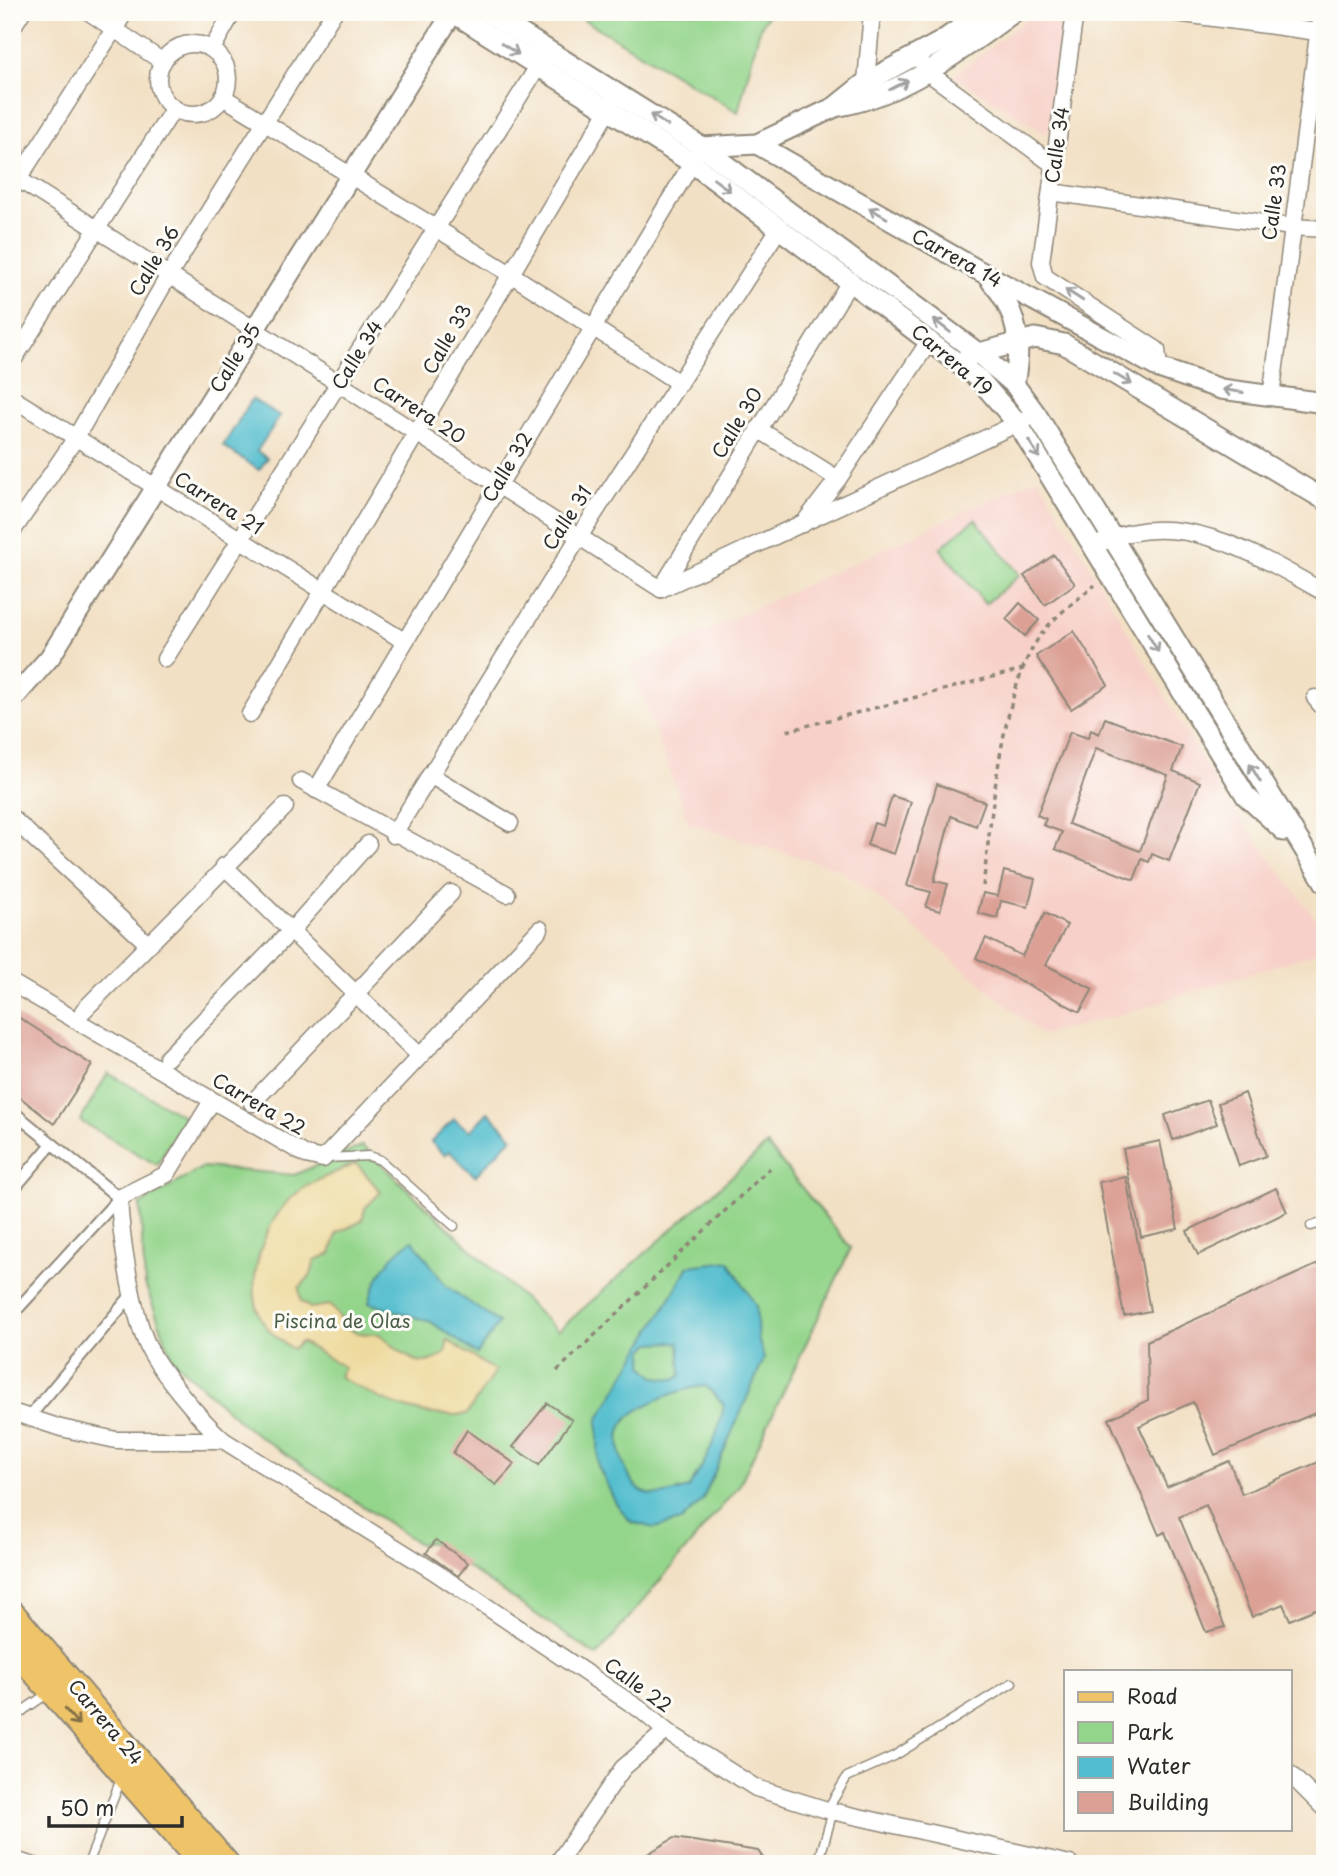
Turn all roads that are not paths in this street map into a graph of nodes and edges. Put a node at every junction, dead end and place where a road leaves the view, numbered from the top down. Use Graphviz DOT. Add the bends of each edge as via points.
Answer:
graph roads {
  1 [pos="22,12"];
  2 [pos="89,12"];
  3 [pos="125,12"];
  4 [pos="233,12"];
  5 [pos="334,12"];
  6 [pos="452,12"];
  7 [pos="487,12"];
  8 [pos="872,12"];
  9 [pos="983,12"];
  10 [pos="1014,12"];
  11 [pos="1075,12"];
  12 [pos="1169,12"];
  13 [pos="1321,12"];
  14 [pos="12,28"];
  15 [pos="114,29"];
  16 [pos="1322,33"];
  17 [pos="212,49"];
  18 [pos="544,59"];
  19 [pos="163,62"];
  20 [pos="921,63"];
  21 [pos="866,82"];
  22 [pos="223,97"];
  23 [pos="613,102"];
  24 [pos="835,107"];
  25 [pos="174,108"];
  26 [pos="263,122"];
  27 [pos="757,144"];
  28 [pos="697,155"];
  29 [pos="1054,164"];
  30 [pos="349,174"];
  31 [pos="748,179"];
  32 [pos="14,181"];
  33 [pos="1051,192"];
  34 [pos="748,203"];
  35 [pos="780,227"];
  36 [pos="1291,227"];
  37 [pos="97,228"];
  38 [pos="437,229"];
  39 [pos="1325,229"];
  40 [pos="976,269"];
  41 [pos="509,273"];
  42 [pos="169,275"];
  43 [pos="851,280"];
  44 [pos="592,326"];
  45 [pos="254,329"];
  46 [pos="929,340"];
  47 [pos="1019,341"];
  48 [pos="978,353"];
  49 [pos="958,361"];
  50 [pos="12,362"];
  51 [pos="1158,368"];
  52 [pos="679,383"];
  53 [pos="339,384"];
  54 [pos="1014,384"];
  55 [pos="1271,397"];
  56 [pos="12,398"];
  57 [pos="1325,403"];
  58 [pos="1037,414"];
  59 [pos="1018,424"];
  60 [pos="758,429"];
  61 [pos="417,433"];
  62 [pos="75,439"];
  63 [pos="838,479"];
  64 [pos="497,484"];
  65 [pos="155,488"];
  66 [pos="1325,500"];
  67 [pos="802,526"];
  68 [pos="12,531"];
  69 [pos="579,537"];
  70 [pos="1113,537"];
  71 [pos="240,541"];
  72 [pos="1095,546"];
  73 [pos="661,589"];
  74 [pos="323,591"];
  75 [pos="1325,593"];
  76 [pos="404,641"];
  77 [pos="164,659"];
  78 [pos="12,700"];
  79 [pos="250,714"];
  80 [pos="430,775"];
  81 [pos="301,781"];
  82 [pos="316,790"];
  83 [pos="285,807"];
  84 [pos="12,818"];
  85 [pos="510,823"];
  86 [pos="393,835"];
  87 [pos="368,844"];
  88 [pos="1305,851"];
  89 [pos="224,866"];
  90 [pos="1325,883"];
  91 [pos="451,893"];
  92 [pos="507,894"];
  93 [pos="540,929"];
  94 [pos="290,932"];
  95 [pos="148,944"];
  96 [pos="12,983"];
  97 [pos="355,994"];
  98 [pos="83,1010"];
  99 [pos="420,1056"];
  100 [pos="167,1058"];
  101 [pos="212,1101"];
  102 [pos="252,1103"];
  103 [pos="12,1111"];
  104 [pos="51,1144"];
  105 [pos="323,1159"];
  106 [pos="12,1191"];
  107 [pos="119,1198"];
  108 [pos="1325,1222"];
  109 [pos="454,1226"];
  110 [pos="1311,1226"];
  111 [pos="134,1292"];
  112 [pos="12,1315"];
  113 [pos="12,1412"];
  114 [pos="29,1418"];
  115 [pos="223,1440"];
  116 [pos="12,1613"];
  117 [pos="12,1646"];
  118 [pos="1012,1683"];
  119 [pos="60,1686"];
  120 [pos="12,1701"];
  121 [pos="22,1712"];
  122 [pos="12,1718"];
  123 [pos="666,1731"];
  124 [pos="127,1764"];
  125 [pos="1292,1776"];
  126 [pos="1325,1809"];
  127 [pos="830,1810"];
  128 [pos="12,1855"];
  129 [pos="41,1864"];
  130 [pos="88,1864"];
  131 [pos="202,1864"];
  132 [pos="227,1864"];
  133 [pos="557,1864"];
  134 [pos="818,1864"];
  135 [pos="1070,1864"];
  1 -- 14 [label="street"];
  2 -- 15 [label="street"];
  3 -- 15 [label="street"];
  4 -- 17 [label="street"];
  5 -- 26 [label="street, Calle 36"];
  6 -- 18 [label="street, Carrera 19, one-way"];
  6 -- 30 [label="street, Calle 35"];
  7 -- 18 [label="street, Carrera 19"];
  8 -- 21 [label="street"];
  9 -- 20 [label="street"];
  10 -- 20 [label="street" via="952,57"];
  11 -- 29 [label="street, Calle 34"];
  12 -- 16 [label="street"];
  13 -- 16 [label="street, Calle 33"];
  15 -- 19 [label="street"];
  15 -- 32 [label="street"];
  16 -- 36 [label="street, Calle 33"];
  17 -- 19 [label="street" via="201,44 179,46"];
  17 -- 22 [label="street" via="226,65"];
  18 -- 23 [label="street, Carrera 19"];
  18 -- 38 [label="street, Calle 34"];
  19 -- 25 [label="street" via="161,92"];
  20 -- 21 [label="street"];
  24 -- 20 [label="street, one-way" via="873,98"];
  20 -- 29 [label="street"];
  21 -- 24 [label="street"];
  22 -- 25 [label="street" via="196,114"];
  22 -- 26 [label="street"];
  23 -- 28 [label="street, Carrera 19"];
  23 -- 41 [label="street, Calle 33"];
  24 -- 27 [label="street"];
  25 -- 37 [label="street"];
  26 -- 30 [label="street"];
  26 -- 42 [label="street, Calle 36"];
  27 -- 28 [label="street"];
  27 -- 31 [label="street"];
  40 -- 27 [label="street, Carrera 14, one-way"];
  28 -- 31 [label="street, Carrera 19"];
  28 -- 34 [label="street, Carrera 19, one-way"];
  28 -- 44 [label="street, Calle 32"];
  29 -- 33 [label="street, Calle 34"];
  30 -- 38 [label="street"];
  30 -- 45 [label="street, Calle 35"];
  31 -- 34 [label="street"];
  48 -- 31 [label="street, Carrera 19, one-way"];
  32 -- 37 [label="street, Carrera 20"];
  33 -- 36 [label="street"];
  51 -- 33 [label="street, Calle 34, one-way" via="1157,350 1045,277 1041,262"];
  34 -- 35 [label="street, Carrera 19"];
  35 -- 43 [label="street, Carrera 19"];
  35 -- 52 [label="street, Calle 31"];
  36 -- 39 [label="street"];
  36 -- 55 [label="street, Calle 33"];
  37 -- 42 [label="street, Carrera 20"];
  37 -- 50 [label="street"];
  38 -- 41 [label="street"];
  38 -- 53 [label="street, Calle 34"];
  40 -- 47 [label="street" via="1006,299"];
  40 -- 51 [label="street, Carrera 14"];
  41 -- 44 [label="street"];
  41 -- 61 [label="street, Calle 33"];
  42 -- 45 [label="street, Carrera 20"];
  42 -- 62 [label="street, Calle 36"];
  43 -- 46 [label="street, Carrera 19"];
  43 -- 60 [label="street, Calle 30"];
  44 -- 52 [label="street"];
  44 -- 64 [label="street, Calle 32"];
  45 -- 53 [label="street, Carrera 20"];
  45 -- 65 [label="street, Calle 35"];
  46 -- 49 [label="street, Carrera 19"];
  46 -- 63 [label="street"];
  47 -- 48 [label="street"];
  47 -- 54 [label="street"];
  47 -- 66 [label="street, one-way" via="1035,338 1064,344"];
  48 -- 49 [label="street"];
  48 -- 54 [label="street, Carrera 19"];
  49 -- 59 [label="street, Carrera 19"];
  55 -- 51 [label="street, Carrera 14, one-way" via="1221,389"];
  52 -- 69 [label="street, Calle 31"];
  53 -- 61 [label="street, Carrera 20"];
  53 -- 71 [label="street, Calle 34"];
  54 -- 58 [label="street, Carrera 19"];
  55 -- 57 [label="street, Carrera 14"];
  56 -- 62 [label="street, Carrera 21"];
  58 -- 59 [label="street"];
  58 -- 70 [label="street, Carrera 19"];
  59 -- 67 [label="street"];
  59 -- 72 [label="street, Carrera 19, one-way"];
  60 -- 63 [label="street"];
  60 -- 73 [label="street, Calle 30"];
  61 -- 64 [label="street, Carrera 20"];
  61 -- 74 [label="street, Calle 33"];
  62 -- 65 [label="street, Carrera 21"];
  62 -- 68 [label="street, Calle 36"];
  63 -- 67 [label="street"];
  64 -- 69 [label="street, Carrera 20"];
  64 -- 76 [label="street, Calle 32"];
  65 -- 71 [label="street, Carrera 21"];
  65 -- 78 [label="street, Calle 35" via="50,657"];
  67 -- 73 [label="street"];
  69 -- 73 [label="street, Carrera 20"];
  69 -- 80 [label="street, Calle 31"];
  70 -- 72 [label="street"];
  70 -- 75 [label="street" via="1155,530 1220,540"];
  88 -- 70 [label="street, Carrera 19, one-way"];
  71 -- 74 [label="street, Carrera 21"];
  71 -- 77 [label="street, Calle 34"];
  72 -- 88 [label="street, Carrera 19, one-way" via="1246,796"];
  74 -- 76 [label="street, Carrera 21"];
  74 -- 79 [label="street, Calle 33"];
  76 -- 82 [label="street, Calle 32"];
  80 -- 85 [label="street"];
  80 -- 86 [label="street, Calle 31"];
  81 -- 82 [label="street"];
  82 -- 86 [label="street"];
  83 -- 89 [label="street"];
  84 -- 95 [label="street"];
  86 -- 92 [label="street"];
  87 -- 94 [label="street"];
  88 -- 90 [label="street, Carrera 19"];
  89 -- 94 [label="street"];
  89 -- 95 [label="street"];
  91 -- 97 [label="street"];
  93 -- 99 [label="street"];
  94 -- 97 [label="street"];
  94 -- 100 [label="street"];
  95 -- 98 [label="street"];
  96 -- 101 [label="street, Carrera 22"];
  97 -- 99 [label="street"];
  97 -- 102 [label="street"];
  99 -- 105 [label="street"];
  101 -- 105 [label="street, Carrera 22" via="306,1155"];
  101 -- 107 [label="street" via="167,1174"];
  103 -- 104 [label="street"];
  104 -- 106 [label="street"];
  104 -- 107 [label="street"];
  105 -- 109 [label="lane" via="369,1156 380,1160"];
  107 -- 111 [label="street, Calle 22" via="121,1236"];
  107 -- 112 [label="street"];
  108 -- 110 [label="lane"];
  111 -- 114 [label="street"];
  111 -- 115 [label="street, Calle 22" via="147,1343 200,1419"];
  113 -- 114 [label="street"];
  114 -- 115 [label="street" via="116,1440"];
  115 -- 123 [label="street, Calle 22" via="435,1572"];
  116 -- 119 [label="main road, Carrera 24"];
  117 -- 119 [label="main road, Carrera 24"];
  118 -- 127 [label="lane" via="894,1756 847,1777"];
  119 -- 121 [label="lane"];
  119 -- 124 [label="main road, Carrera 24"];
  120 -- 121 [label="lane"];
  121 -- 122 [label="lane"];
  123 -- 127 [label="street, Calle 22" via="756,1788"];
  123 -- 133 [label="street" via="623,1768"];
  124 -- 130 [label="lane"];
  124 -- 131 [label="main road, Carrera 24"];
  124 -- 132 [label="main road, Carrera 24"];
  125 -- 126 [label="street"];
  127 -- 134 [label="lane"];
  127 -- 135 [label="street, Calle 22"];
  128 -- 129 [label="lane"];
}
